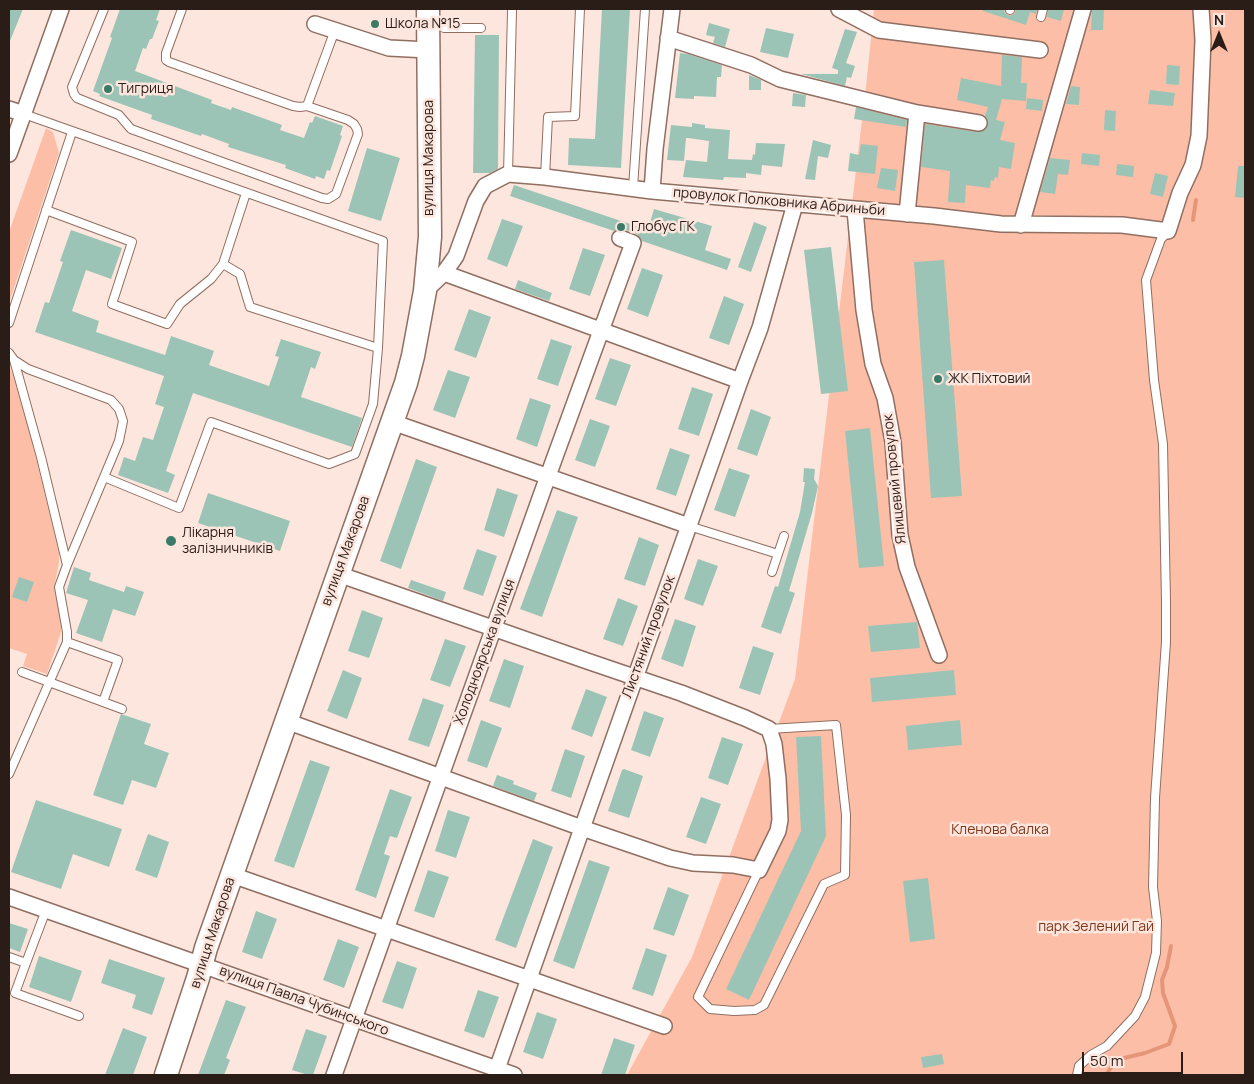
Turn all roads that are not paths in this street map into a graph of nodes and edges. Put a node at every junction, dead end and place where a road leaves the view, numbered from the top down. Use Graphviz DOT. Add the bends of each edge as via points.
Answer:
graph roads {
  1 [pos="61,9"];
  2 [pos="104,9"];
  3 [pos="182,9"];
  4 [pos="428,9"];
  5 [pos="580,9"];
  6 [pos="645,9"];
  7 [pos="672,9"];
  8 [pos="839,9"];
  9 [pos="1083,9"];
  10 [pos="1201,9"];
  11 [pos="512,11"];
  12 [pos="315,24"];
  13 [pos="444,28"];
  14 [pos="481,28"];
  15 [pos="335,30"];
  16 [pos="668,38"];
  17 [pos="428,50"];
  18 [pos="1040,50"];
  19 [pos="306,106"];
  20 [pos="9,109"];
  21 [pos="917,113"];
  22 [pos="24,114"];
  23 [pos="979,123"];
  24 [pos="72,132"];
  25 [pos="9,154"];
  26 [pos="508,174"];
  27 [pos="545,177"];
  28 [pos="633,188"];
  29 [pos="652,191"];
  30 [pos="246,193"];
  31 [pos="795,204"];
  32 [pos="46,210"];
  33 [pos="855,210"];
  34 [pos="907,214"];
  35 [pos="1021,225"];
  36 [pos="1168,231"];
  37 [pos="620,238"];
  38 [pos="223,264"];
  39 [pos="444,273"];
  40 [pos="425,291"];
  41 [pos="9,323"];
  42 [pos="600,330"];
  43 [pos="378,348"];
  44 [pos="9,353"];
  45 [pos="14,360"];
  46 [pos="740,380"];
  47 [pos="392,422"];
  48 [pos="548,476"];
  49 [pos="104,477"];
  50 [pos="689,526"];
  51 [pos="784,536"];
  52 [pos="778,554"];
  53 [pos="67,565"];
  54 [pos="772,572"];
  55 [pos="338,574"];
  56 [pos="494,628"];
  57 [pos="67,642"];
  58 [pos="939,655"];
  59 [pos="22,672"];
  60 [pos="635,676"];
  61 [pos="50,682"];
  62 [pos="103,702"];
  63 [pos="122,708"];
  64 [pos="286,721"];
  65 [pos="769,729"];
  66 [pos="9,774"];
  67 [pos="440,778"];
  68 [pos="582,828"];
  69 [pos="759,870"];
  70 [pos="232,875"];
  71 [pos="9,897"];
  72 [pos="46,910"];
  73 [pos="386,930"];
  74 [pos="9,957"];
  75 [pos="26,963"];
  76 [pos="201,965"];
  77 [pos="528,979"];
  78 [pos="78,1016"];
  79 [pos="355,1020"];
  80 [pos="664,1026"];
  81 [pos="497,1069"];
  82 [pos="166,1075"];
  83 [pos="334,1075"];
  84 [pos="514,1075"];
  85 [pos="1077,1075"];
  1 -- 22 [label="street"];
  2 -- 19 [label="lane" via="72,87 77,98 119,115 131,129 328,198 336,194 357,129 348,120"];
  3 -- 19 [label="lane" via="166,60 293,106"];
  4 -- 17 [label="street, вулиця Макарова"];
  5 -- 27 [label="lane" via="575,116 548,117"];
  6 -- 28 [label="lane"];
  7 -- 16 [label="street"];
  8 -- 18 [label="street" via="879,30"];
  9 -- 35 [label="street"];
  10 -- 36 [label="street" via="1199,136 1193,165"];
  11 -- 26 [label="lane"];
  12 -- 15 [label="street"];
  13 -- 14 [label="lane"];
  15 -- 17 [label="street" via="389,48"];
  15 -- 19 [label="lane"];
  16 -- 21 [label="street" via="751,65 780,79"];
  16 -- 29 [label="street"];
  17 -- 40 [label="street, вулиця Макарова" via="430,237"];
  20 -- 22 [label="street"];
  21 -- 23 [label="street"];
  21 -- 34 [label="street"];
  22 -- 24 [label="lane"];
  22 -- 25 [label="street"];
  24 -- 30 [label="lane"];
  24 -- 32 [label="lane"];
  26 -- 27 [label="street, провулок Полковника Абриньби"];
  26 -- 39 [label="street" via="485,186 456,256"];
  27 -- 28 [label="street, провулок Полковника Абриньби"];
  28 -- 29 [label="street, провулок Полковника Абриньби"];
  29 -- 31 [label="street, провулок Полковника Абриньби"];
  30 -- 38 [label="lane"];
  30 -- 43 [label="lane" via="383,240"];
  31 -- 33 [label="street, провулок Полковника Абриньби"];
  31 -- 46 [label="street, Листяний провулок" via="760,328"];
  32 -- 38 [label="lane" via="132,242 112,304 167,324 180,304 211,279"];
  32 -- 41 [label="lane"];
  33 -- 34 [label="street, провулок Полковника Абриньби"];
  33 -- 58 [label="street, Ялицевий провулок" via="864,310 873,364 886,398 892,434 900,535 907,566"];
  34 -- 35 [label="street, провулок Полковника Абриньби"];
  35 -- 36 [label="street, провулок Полковника Абриньби" via="1122,225"];
  36 -- 85 [label="lane" via="1161,239 1146,280 1163,444 1166,602 1155,798 1156,953 1145,997 1135,1016 1107,1046 1091,1054 1079,1066"];
  37 -- 42 [label="street, Холодноярська вулиця" via="633,243"];
  38 -- 43 [label="lane" via="240,274 250,307"];
  39 -- 40 [label="street"];
  39 -- 42 [label="street"];
  40 -- 47 [label="street, вулиця Макарова" via="412,362"];
  42 -- 46 [label="street"];
  42 -- 48 [label="street, Холодноярська вулиця"];
  43 -- 49 [label="lane" via="373,404 355,454 329,464 210,422 179,508"];
  44 -- 45 [label="lane"];
  45 -- 49 [label="lane" via="28,369 111,400 119,409 123,421 119,441"];
  45 -- 53 [label="lane"];
  46 -- 50 [label="street, Листяний провулок"];
  47 -- 48 [label="street"];
  47 -- 55 [label="street, вулиця Макарова"];
  48 -- 50 [label="street"];
  48 -- 56 [label="street, Холодноярська вулиця"];
  49 -- 53 [label="lane"];
  50 -- 52 [label="lane"];
  50 -- 60 [label="street, Листяний провулок"];
  51 -- 52 [label="lane"];
  52 -- 54 [label="lane"];
  53 -- 57 [label="lane" via="59,587"];
  55 -- 56 [label="street"];
  55 -- 64 [label="street, вулиця Макарова"];
  56 -- 60 [label="street"];
  56 -- 67 [label="street, Холодноярська вулиця"];
  57 -- 61 [label="lane"];
  57 -- 62 [label="lane" via="118,660"];
  59 -- 61 [label="lane"];
  60 -- 65 [label="street"];
  60 -- 68 [label="street, Листяний провулок"];
  61 -- 62 [label="lane"];
  61 -- 66 [label="lane"];
  62 -- 63 [label="lane"];
  64 -- 67 [label="street"];
  64 -- 70 [label="street, вулиця Макарова"];
  65 -- 69 [label="street" via="774,744 780,820"];
  65 -- 69 [label="lane" via="836,725 846,815 845,875 824,884 764,1005 755,1010 710,1009 698,997"];
  67 -- 68 [label="street"];
  67 -- 73 [label="street, Холодноярська вулиця"];
  68 -- 69 [label="street" via="670,858"];
  68 -- 77 [label="street, Листяний провулок"];
  70 -- 73 [label="street"];
  70 -- 76 [label="street, вулиця Макарова"];
  71 -- 72 [label="street, вулиця Павла Чубинського"];
  72 -- 75 [label="lane"];
  72 -- 76 [label="street, вулиця Павла Чубинського"];
  73 -- 77 [label="street"];
  73 -- 79 [label="street, Холодноярська вулиця"];
  74 -- 75 [label="lane"];
  75 -- 78 [label="lane" via="14,993"];
  76 -- 79 [label="street, вулиця Павла Чубинського"];
  76 -- 82 [label="street, вулиця Макарова"];
  77 -- 80 [label="street"];
  77 -- 81 [label="street, Листяний провулок"];
  79 -- 81 [label="street, вулиця Павла Чубинського"];
  79 -- 83 [label="street, Холодноярська вулиця"];
  81 -- 84 [label="street, вулиця Павла Чубинського"];
}
